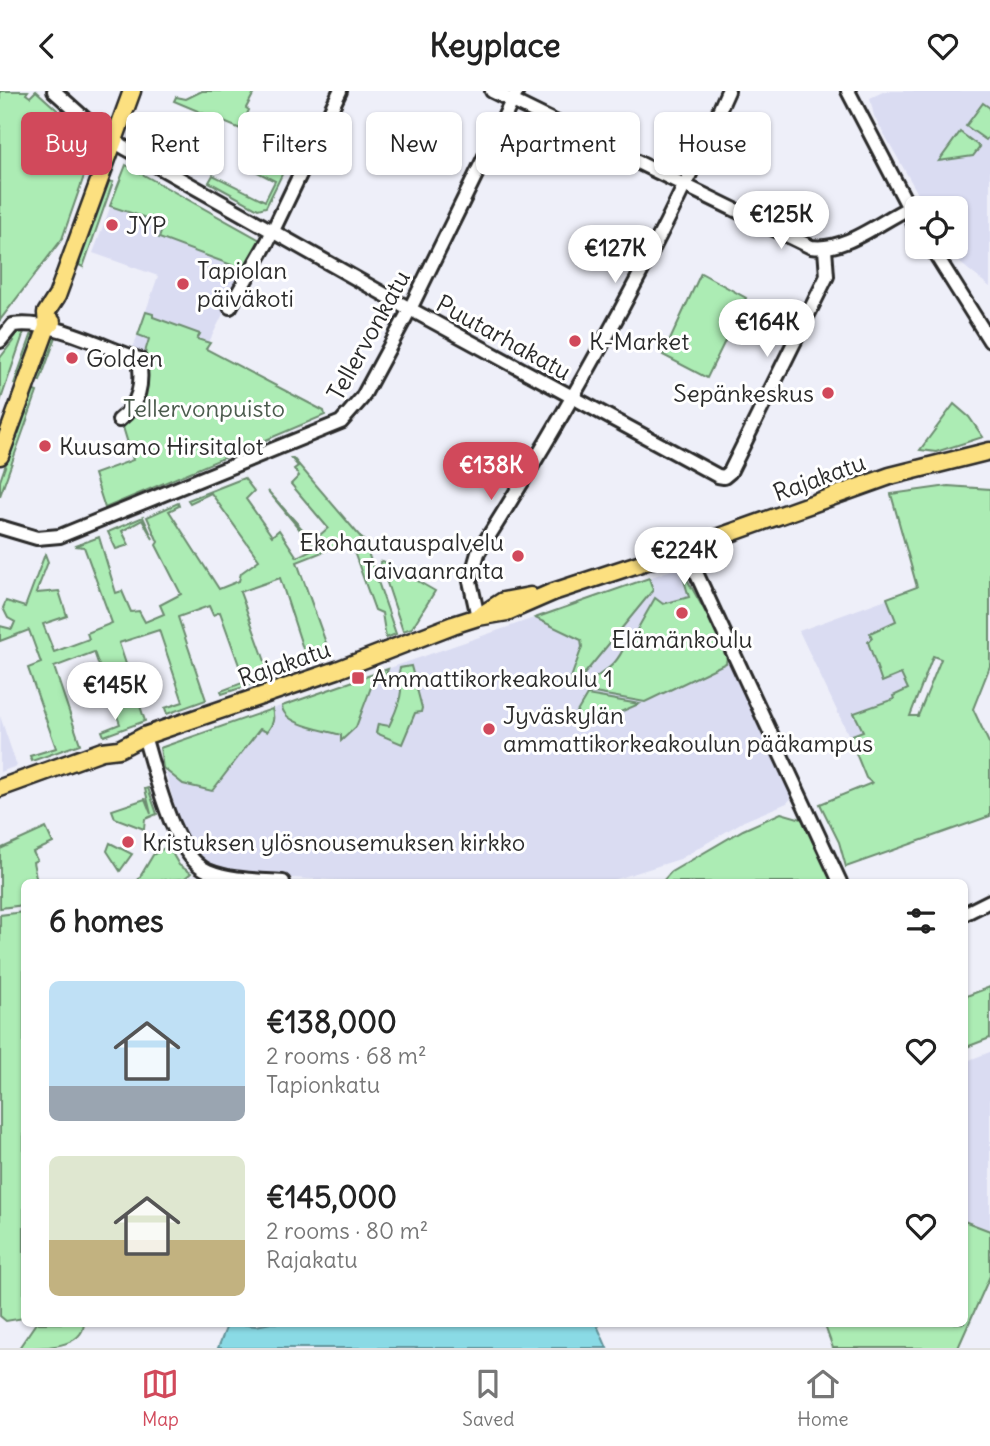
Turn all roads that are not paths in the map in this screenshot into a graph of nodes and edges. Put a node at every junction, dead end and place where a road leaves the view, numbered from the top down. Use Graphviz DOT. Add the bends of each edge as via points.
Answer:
graph roads {
  1 [pos="54,91"];
  2 [pos="132,91"];
  3 [pos="340,91"];
  4 [pos="492,91"];
  5 [pos="728,91"];
  6 [pos="848,91"];
  7 [pos="514,96"];
  8 [pos="121,145"];
  9 [pos="685,187"];
  10 [pos="905,197"];
  11 [pos="905,215"];
  12 [pos="270,231"];
  13 [pos="825,249"];
  14 [pos="939,259"];
  15 [pos="230,307"];
  16 [pos="410,309"];
  17 [pos="47,327"];
  18 [pos="0,341"];
  19 [pos="990,341"];
  20 [pos="573,398"];
  21 [pos="120,420"];
  22 [pos="988,451"];
  23 [pos="0,456"];
  24 [pos="0,527"];
  25 [pos="685,549"];
  26 [pos="478,617"];
  27 [pos="144,736"];
  28 [pos="0,788"];
  29 [pos="245,879"];
  30 [pos="839,879"];
  31 [pos="990,901"];
  32 [pos="968,912"];
  1 -- 8 [label="street, Puutarhakatu"];
  2 -- 8 [label="main road"];
  3 -- 12 [label="street"];
  4 -- 7 [label="street"];
  5 -- 9 [label="street"];
  6 -- 10 [label="street"];
  7 -- 9 [label="street"];
  7 -- 16 [label="street, Tellervonkatu"];
  8 -- 12 [label="street, Puutarhakatu"];
  8 -- 17 [label="main road" via="46,313"];
  9 -- 13 [label="street" via="811,247"];
  9 -- 20 [label="street"];
  11 -- 13 [label="street"];
  12 -- 15 [label="street"];
  12 -- 16 [label="street, Puutarhakatu"];
  13 -- 20 [label="street, Puutarhakatu" via="827,276 724,477"];
  14 -- 19 [label="street"];
  16 -- 20 [label="street, Puutarhakatu"];
  16 -- 24 [label="street, Tellervonkatu" via="362,398 341,422 60,536 37,538"];
  17 -- 18 [label="street" via="13,325"];
  17 -- 21 [label="street" via="139,359 138,398"];
  17 -- 23 [label="main road"];
  20 -- 26 [label="street" via="475,560 470,582"];
  22 -- 25 [label="main road, Rajakatu" via="890,476"];
  25 -- 26 [label="main road, Rajakatu" via="553,592 503,601"];
  25 -- 30 [label="street"];
  26 -- 27 [label="main road, Rajakatu"];
  27 -- 28 [label="main road, Rajakatu" via="120,749 102,751"];
  27 -- 29 [label="street" via="177,836 197,864"];
  31 -- 32 [label="street"];
}
